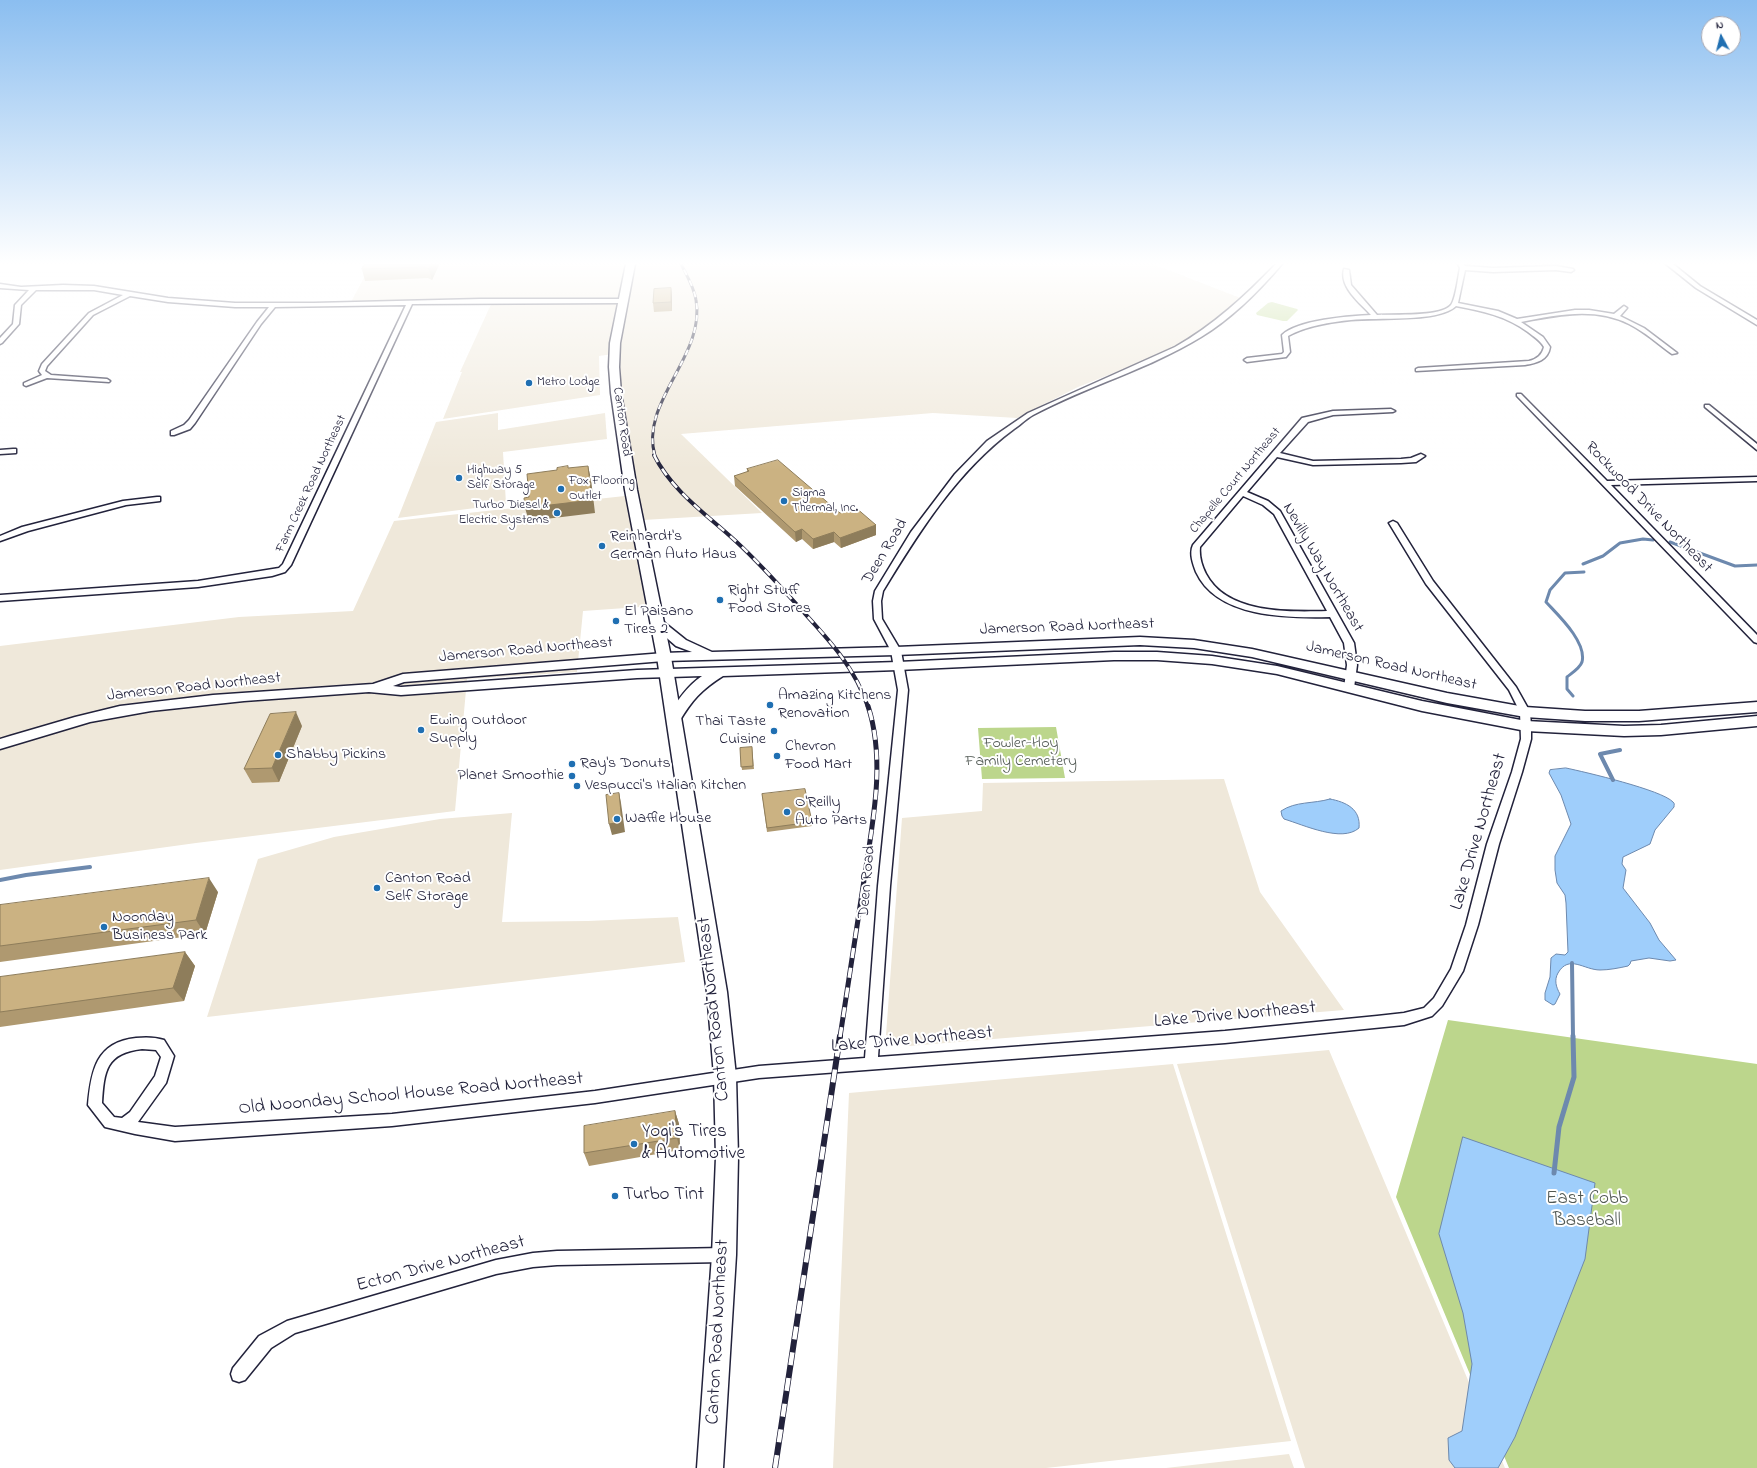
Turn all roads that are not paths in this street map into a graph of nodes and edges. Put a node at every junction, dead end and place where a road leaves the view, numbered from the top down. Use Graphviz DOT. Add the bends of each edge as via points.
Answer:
graph roads {
  1 [pos="8,333"];
  2 [pos="74,333"];
  3 [pos="252,333"];
  4 [pos="396,333"];
  5 [pos="617,333"];
  6 [pos="1205,333"];
  7 [pos="1289,333"];
  8 [pos="1532,333"];
  9 [pos="1645,333"];
  10 [pos="0,342"];
  11 [pos="1674,353"];
  12 [pos="1248,360"];
  13 [pos="1418,370"];
  14 [pos="46,376"];
  15 [pos="107,381"];
  16 [pos="26,384"];
  17 [pos="1519,395"];
  18 [pos="1707,406"];
  19 [pos="1391,411"];
  20 [pos="174,433"];
  21 [pos="1757,448"];
  22 [pos="13,451"];
  23 [pos="0,452"];
  24 [pos="1274,454"];
  25 [pos="1421,456"];
  26 [pos="1757,479"];
  27 [pos="1605,483"];
  28 [pos="1242,493"];
  29 [pos="157,499"];
  30 [pos="1393,523"];
  31 [pos="0,539"];
  32 [pos="0,598"];
  33 [pos="1334,614"];
  34 [pos="657,623"];
  35 [pos="1757,640"];
  36 [pos="896,651"];
  37 [pos="717,655"];
  38 [pos="665,665"];
  39 [pos="898,666"];
  40 [pos="725,671"];
  41 [pos="1350,682"];
  42 [pos="1757,707"];
  43 [pos="674,719"];
  44 [pos="1526,719"];
  45 [pos="1757,721"];
  46 [pos="0,744"];
  47 [pos="871,1063"];
  48 [pos="726,1076"];
  49 [pos="124,1126"];
  50 [pos="724,1255"];
  51 [pos="239,1374"];
  52 [pos="710,1468"];
  1 -- 10 [label="street"];
  2 -- 14 [label="street" via="44,365 42,371"];
  3 -- 20 [label="street" via="192,421 187,427"];
  4 -- 32 [label="street, Farm Creek Road Northeast" via="287,565 282,570 272,574 174,587"];
  5 -- 34 [label="main road, Canton Road" via="614,367 616,393 630,483"];
  6 -- 36 [label="street, Deen Road" via="1177,348 1030,414 974,457 914,534 879,591 878,619"];
  7 -- 12 [label="street" via="1285,335 1287,352 1284,356"];
  8 -- 13 [label="street" via="1547,347 1539,360"];
  9 -- 11 [label="street"];
  14 -- 15 [label="street"];
  14 -- 16 [label="street"];
  17 -- 27 [label="street, Rockwood Drive Northeast"];
  18 -- 21 [label="street"];
  19 -- 24 [label="street, Chapelle Court Northeast" via="1333,413 1312,417 1300,425"];
  22 -- 23 [label="street"];
  24 -- 25 [label="street" via="1327,464 1413,460"];
  24 -- 28 [label="street, Chapelle Court Northeast"];
  26 -- 27 [label="street"];
  27 -- 35 [label="street, Rockwood Drive Northeast"];
  28 -- 33 [label="street, Nevilly Way Northeast" via="1262,500 1277,513"];
  28 -- 33 [label="street, Chapelle Court Northeast" via="1196,547 1196,561 1204,579 1225,599 1247,606 1290,612"];
  29 -- 31 [label="street" via="126,502 25,529"];
  30 -- 44 [label="street" via="1429,582 1513,689"];
  33 -- 41 [label="street, Nevilly Way Northeast" via="1349,643 1352,665"];
  34 -- 37 [label="street" via="681,643"];
  34 -- 38 [label="main road, Canton Road"];
  36 -- 37 [label="street, Jamerson Road Northeast"];
  36 -- 39 [label="street, Deen Road"];
  36 -- 41 [label="street, Jamerson Road Northeast" via="1155,641 1245,652"];
  37 -- 38 [label="street, Jamerson Road Northeast"];
  38 -- 40 [label="street, Jamerson Road Northeast"];
  38 -- 43 [label="main road, Canton Road Northeast"];
  38 -- 46 [label="street, Jamerson Road Northeast" via="401,691 372,688 183,703 134,709 70,722"];
  39 -- 40 [label="street, Jamerson Road Northeast"];
  39 -- 41 [label="street, Jamerson Road Northeast" via="1157,656 1212,660"];
  39 -- 47 [label="street, Deen Road" via="903,690"];
  40 -- 43 [label="street" via="709,677 696,687 686,698"];
  41 -- 44 [label="street, Jamerson Road Northeast" via="1450,712"];
  42 -- 44 [label="street, Jamerson Road Northeast" via="1627,716"];
  43 -- 48 [label="main road, Canton Road Northeast" via="717,992"];
  44 -- 45 [label="street, Jamerson Road Northeast" via="1582,730 1624,731"];
  44 -- 47 [label="street, Lake Drive Northeast" via="1526,739 1517,772 1493,844 1457,971 1438,1002 1428,1012 1404,1019 1225,1037"];
  47 -- 48 [label="street, Lake Drive Northeast"];
  48 -- 49 [label="street, Old Noonday School House Road Northeast" via="596,1097 392,1120 175,1134"];
  48 -- 50 [label="main road, Canton Road Northeast"];
  49 -- 49 [label="street, Old Noonday School House Road Northeast" via="135,1116 161,1079 168,1056 158,1044 144,1042 124,1045 112,1051 100,1065 95,1084 95,1105 110,1122"];
  50 -- 51 [label="street, Ecton Drive Northeast" via="557,1258 496,1267 292,1326 265,1342"];
  50 -- 52 [label="main road, Canton Road Northeast"];
}
